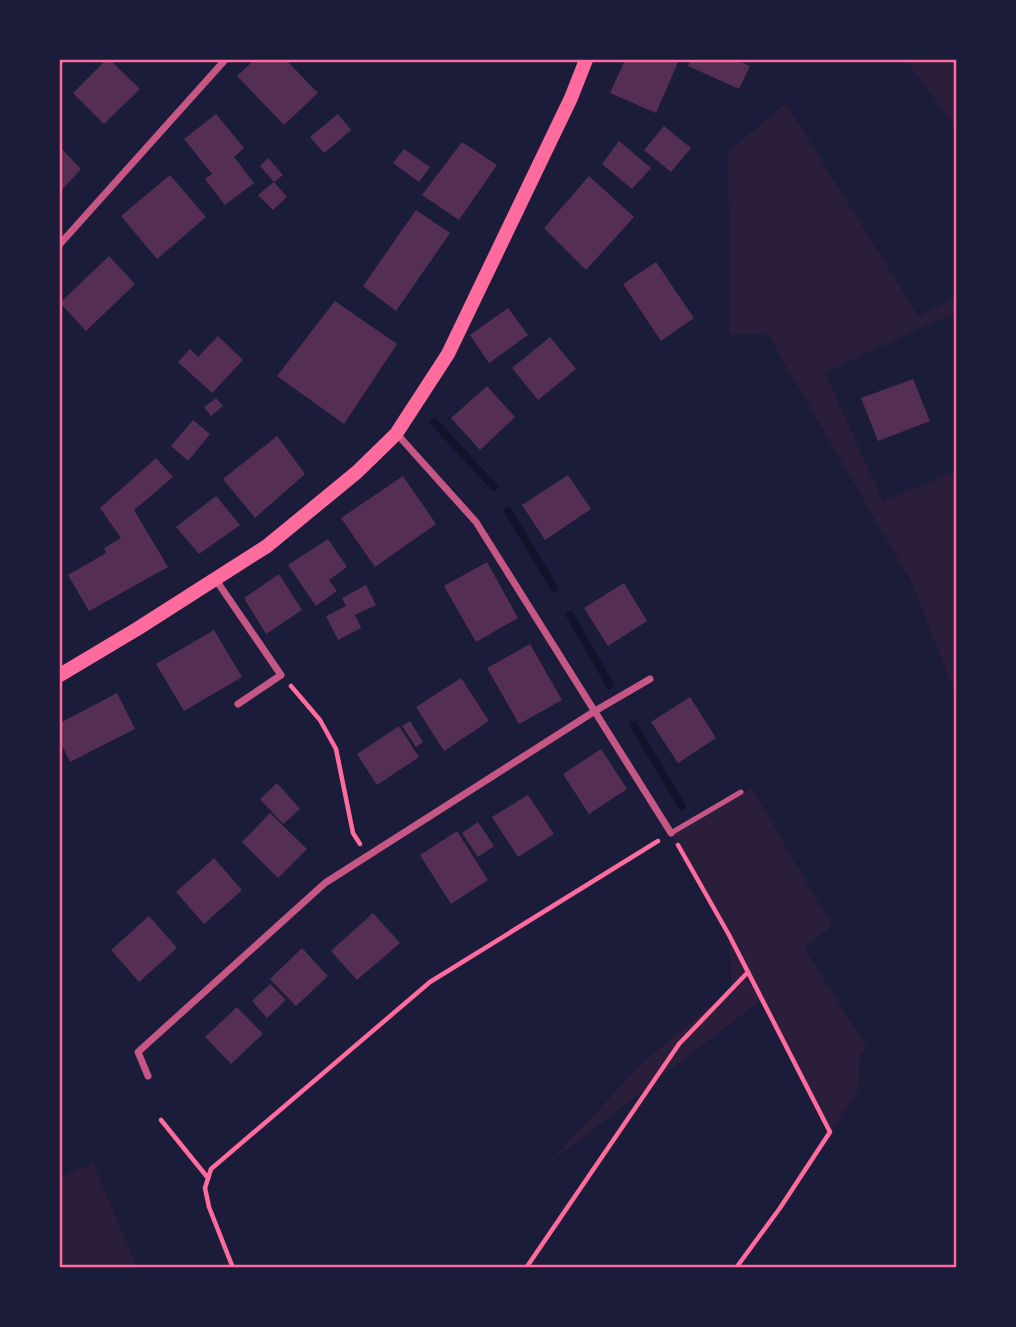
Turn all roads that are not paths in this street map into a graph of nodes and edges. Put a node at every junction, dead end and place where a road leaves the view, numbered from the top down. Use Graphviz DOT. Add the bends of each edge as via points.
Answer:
graph roads {
  1 [pos="225,60"];
  2 [pos="586,60"];
  3 [pos="60,244"];
  4 [pos="396,433"];
  5 [pos="216,580"];
  6 [pos="60,675"];
  7 [pos="650,679"];
  8 [pos="238,704"];
  9 [pos="595,711"];
  10 [pos="741,792"];
  11 [pos="671,832"];
  12 [pos="148,1076"];
  1 -- 3 [label="street"];
  2 -- 4 [label="main road" via="448,354"];
  4 -- 5 [label="main road" via="358,472 267,546"];
  4 -- 9 [label="street" via="476,522"];
  5 -- 6 [label="main road"];
  5 -- 8 [label="street" via="281,675"];
  7 -- 9 [label="street"];
  9 -- 11 [label="street"];
  9 -- 12 [label="street" via="325,883 138,1052"];
  10 -- 11 [label="lane"];
}
